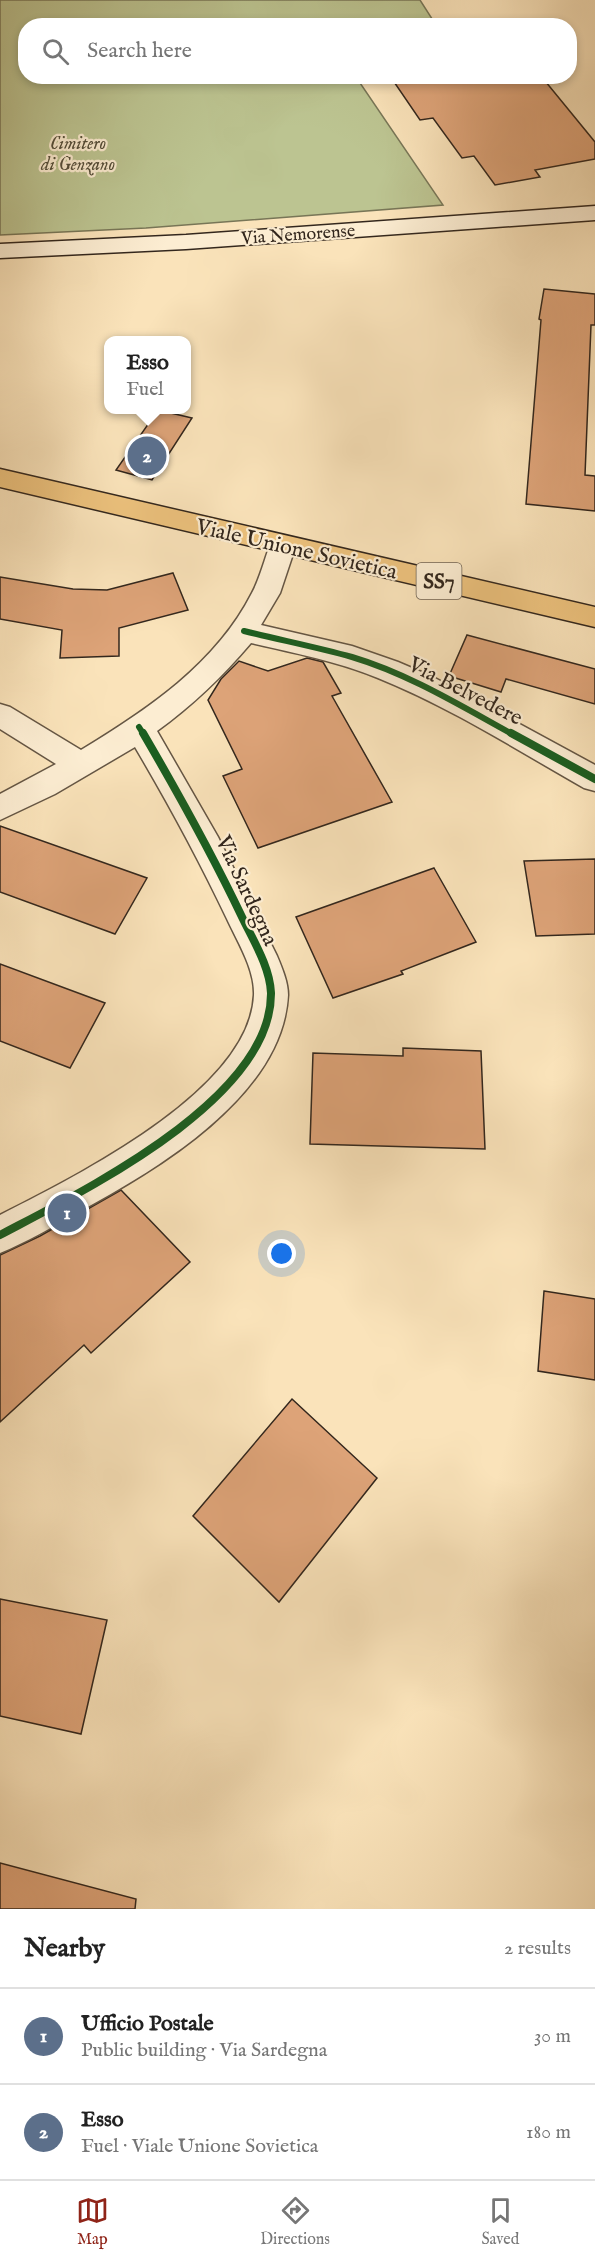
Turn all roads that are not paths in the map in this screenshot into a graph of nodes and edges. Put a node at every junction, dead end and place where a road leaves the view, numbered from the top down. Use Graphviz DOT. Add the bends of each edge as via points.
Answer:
graph roads {
  1 [pos="595,213"];
  2 [pos="0,251"];
  3 [pos="0,478"];
  4 [pos="283,544"];
  5 [pos="595,617"];
  6 [pos="244,631"];
  7 [pos="0,715"];
  8 [pos="139,728"];
  9 [pos="80,764"];
  10 [pos="595,779"];
  11 [pos="0,808"];
  12 [pos="0,1235"];
  1 -- 2 [label="street, Via Nemorense" via="166,244"];
  3 -- 4 [label="main road, Viale Unione Sovietica / SS7"];
  4 -- 5 [label="main road, Viale Unione Sovietica / SS7"];
  4 -- 6 [label="street" via="271,585"];
  6 -- 8 [label="street" via="203,680"];
  6 -- 10 [label="street, Via Belvedere" via="352,657 388,670 423,685"];
  7 -- 9 [label="street"];
  8 -- 9 [label="street"];
  8 -- 12 [label="street, Via Sardegna" via="197,826 259,954 271,994 265,1033 238,1075 192,1119 124,1165"];
  9 -- 11 [label="street"];
}
